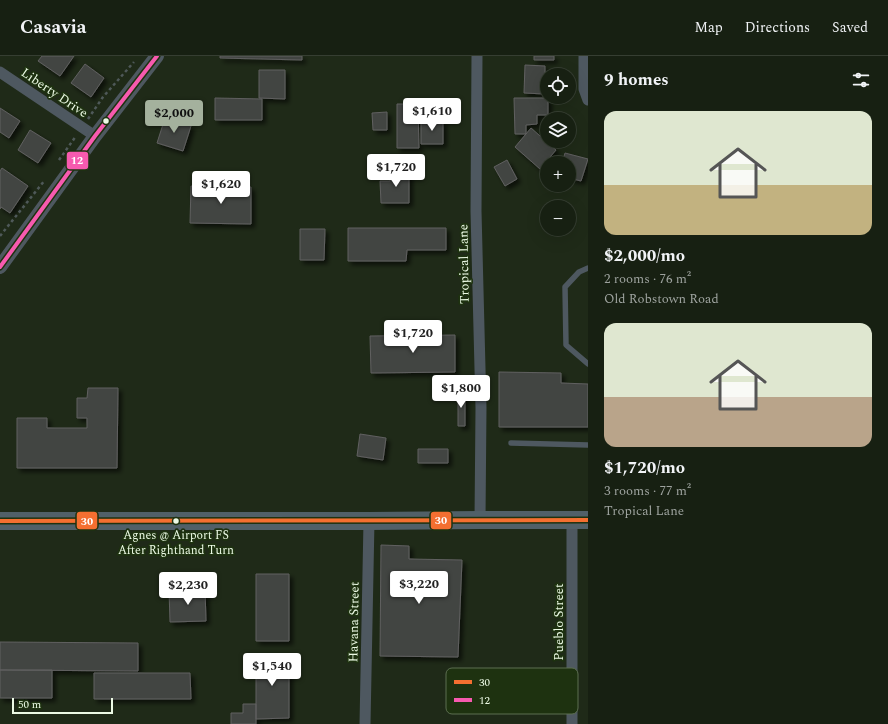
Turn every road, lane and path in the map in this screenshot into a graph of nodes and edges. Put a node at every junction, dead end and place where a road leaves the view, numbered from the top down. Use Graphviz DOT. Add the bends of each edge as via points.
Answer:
graph roads {
  1 [pos="157,56"];
  2 [pos="477,56"];
  3 [pos="584,56"];
  4 [pos="134,62"];
  5 [pos="0,72"];
  6 [pos="588,100"];
  7 [pos="82,127"];
  8 [pos="95,136"];
  9 [pos="55,166"];
  10 [pos="46,179"];
  11 [pos="0,236"];
  12 [pos="2,262"];
  13 [pos="588,268"];
  14 [pos="588,364"];
  15 [pos="511,443"];
  16 [pos="588,445"];
  17 [pos="480,520"];
  18 [pos="580,520"];
  19 [pos="0,521"];
  20 [pos="369,521"];
  21 [pos="574,668"];
  22 [pos="572,714"];
  23 [pos="365,724"];
  24 [pos="572,724"];
  1 -- 8 [label="street"];
  2 -- 17 [label="street, Tropical Lane" via="476,211 481,408"];
  3 -- 6 [label="street" via="584,89"];
  4 -- 7 [label="path" via="103,97"];
  5 -- 7 [label="street, Liberty Drive"];
  7 -- 8 [label="street, Liberty Drive"];
  7 -- 9 [label="path"];
  8 -- 12 [label="street"];
  10 -- 11 [label="path"];
  13 -- 14 [label="lane" via="579,272 565,287 566,345"];
  15 -- 16 [label="lane"];
  17 -- 18 [label="main road"];
  17 -- 20 [label="main road"];
  18 -- 21 [label="street, Pueblo Street"];
  19 -- 20 [label="main road"];
  20 -- 23 [label="street, Havana Street"];
  22 -- 24 [label="street, Pueblo Street"];
}
